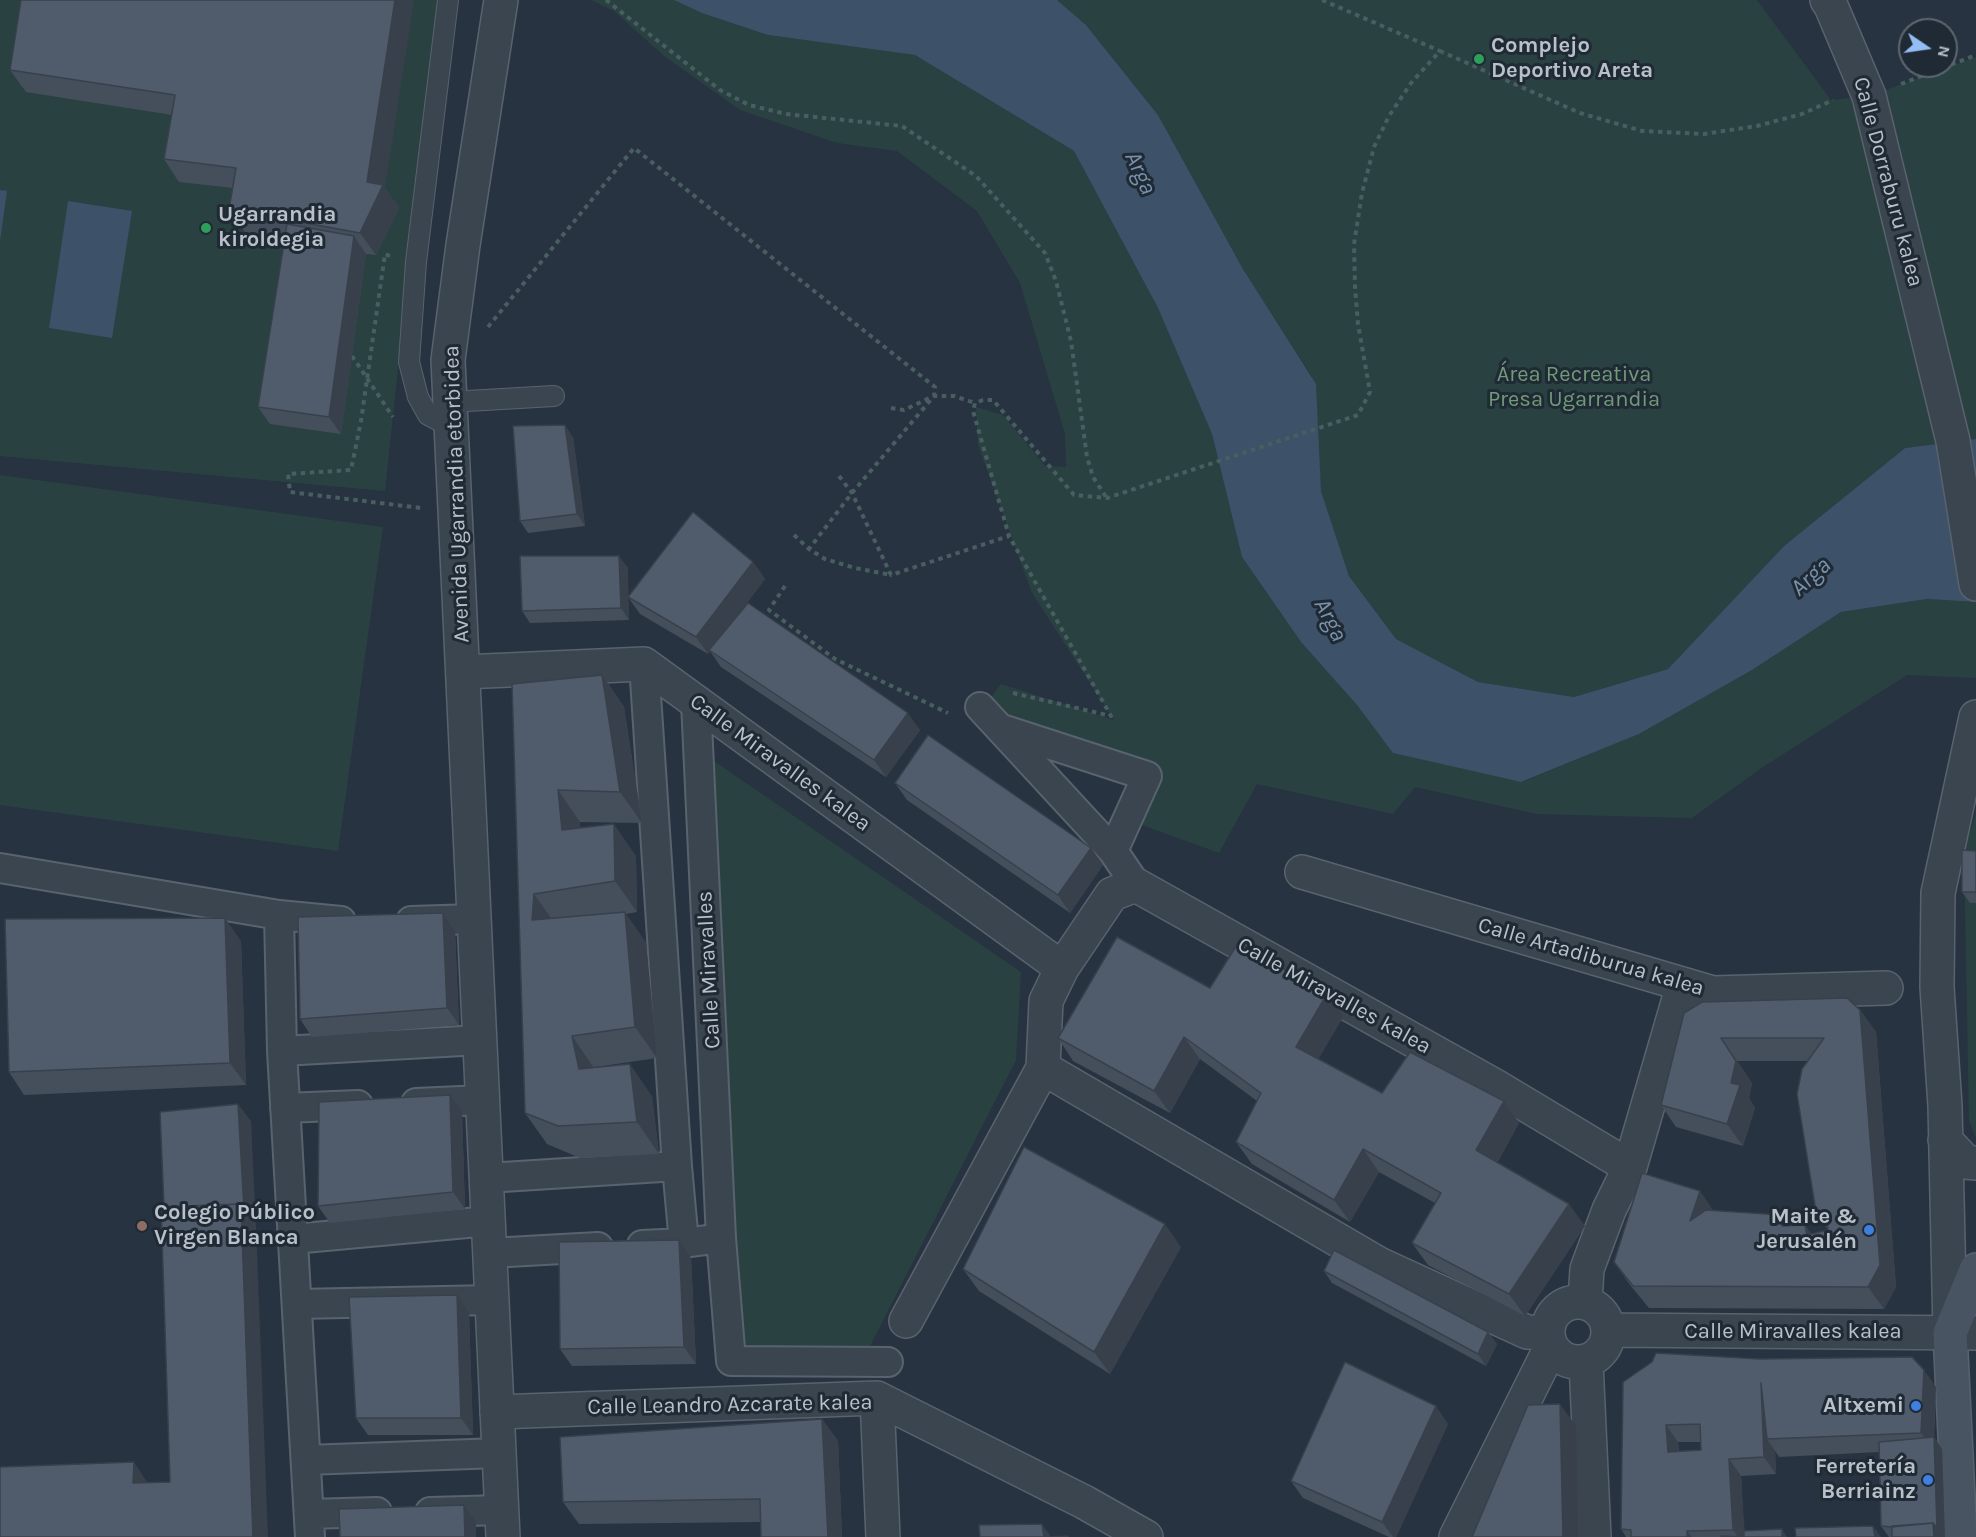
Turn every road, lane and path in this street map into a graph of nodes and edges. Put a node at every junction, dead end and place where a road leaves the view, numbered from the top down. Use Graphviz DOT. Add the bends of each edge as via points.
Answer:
graph roads {
  1 [pos="447,0"];
  2 [pos="501,0"];
  3 [pos="606,0"];
  4 [pos="1322,0"];
  5 [pos="1827,0"];
  6 [pos="1440,51"];
  7 [pos="1976,55"];
  8 [pos="1869,96"];
  9 [pos="416,262"];
  10 [pos="480,336"];
  11 [pos="352,356"];
  12 [pos="554,396"];
  13 [pos="934,396"];
  14 [pos="975,403"];
  15 [pos="891,408"];
  16 [pos="451,415"];
  17 [pos="393,417"];
  18 [pos="839,476"];
  19 [pos="852,493"];
  20 [pos="1107,498"];
  21 [pos="455,512"];
  22 [pos="794,535"];
  23 [pos="1009,536"];
  24 [pos="809,549"];
  25 [pos="891,575"];
  26 [pos="1976,584"];
  27 [pos="785,586"];
  28 [pos="644,664"];
  29 [pos="463,672"];
  30 [pos="696,702"];
  31 [pos="980,707"];
  32 [pos="950,714"];
  33 [pos="1976,717"];
  34 [pos="1000,729"];
  35 [pos="1113,851"];
  36 [pos="0,868"];
  37 [pos="1302,872"];
  38 [pos="1136,885"];
  39 [pos="279,915"];
  40 [pos="474,919"];
  41 [pos="1062,968"];
  42 [pos="1683,985"];
  43 [pos="1886,988"];
  44 [pos="480,1040"];
  45 [pos="282,1051"];
  46 [pos="1043,1068"];
  47 [pos="483,1100"];
  48 [pos="285,1108"];
  49 [pos="1945,1140"];
  50 [pos="1976,1163"];
  51 [pos="677,1167"];
  52 [pos="1630,1167"];
  53 [pos="487,1178"];
  54 [pos="489,1237"];
  55 [pos="721,1238"];
  56 [pos="293,1239"];
  57 [pos="684,1243"];
  58 [pos="1976,1270"];
  59 [pos="492,1300"];
  60 [pos="1585,1302"];
  61 [pos="297,1304"];
  62 [pos="906,1321"];
  63 [pos="1609,1330"];
  64 [pos="1963,1333"];
  65 [pos="1550,1340"];
  66 [pos="888,1362"];
  67 [pos="1586,1362"];
  68 [pos="877,1398"];
  69 [pos="498,1412"];
  70 [pos="499,1453"];
  71 [pos="306,1460"];
  72 [pos="503,1524"];
  73 [pos="310,1525"];
  74 [pos="883,1537"];
  75 [pos="1146,1537"];
  76 [pos="1456,1537"];
  77 [pos="1594,1537"];
  78 [pos="1960,1537"];
  1 -- 9 [label="lane"];
  2 -- 16 [label="street, Avenida Ugarrandia etorbidea" via="448,360"];
  3 -- 20 [label="path" via="720,90 749,105 786,114 902,126 976,176 1045,253 1071,341 1087,457 1093,477"];
  4 -- 6 [label="path"];
  5 -- 8 [label="street, Calle Dorraburu kalea"];
  6 -- 8 [label="path" via="1580,113 1642,131 1704,134 1802,114 1831,100"];
  6 -- 20 [label="path" via="1411,83 1389,116 1374,147 1362,193 1354,244 1355,288 1370,392 1358,415"];
  7 -- 8 [label="path"];
  8 -- 26 [label="street, Calle Dorraburu kalea" via="1953,441"];
  9 -- 16 [label="lane" via="409,363 418,397 428,415"];
  9 -- 21 [label="path" via="385,255 351,470 288,474 290,492"];
  10 -- 13 [label="path" via="634,148 935,387"];
  11 -- 17 [label="path, bridge"];
  12 -- 16 [label="lane"];
  13 -- 14 [label="path" via="954,396"];
  13 -- 15 [label="path" via="904,411"];
  13 -- 19 [label="path"];
  14 -- 20 [label="path" via="993,400 1074,495"];
  14 -- 23 [label="path" via="973,411"];
  16 -- 21 [label="street, Avenida Ugarrandia etorbidea"];
  18 -- 19 [label="path"];
  19 -- 24 [label="path"];
  19 -- 25 [label="path"];
  21 -- 29 [label="street, Avenida Ugarrandia etorbidea"];
  22 -- 24 [label="path"];
  23 -- 25 [label="path"];
  23 -- 31 [label="path" via="1111,717 994,688"];
  24 -- 25 [label="path" via="825,559"];
  27 -- 32 [label="path" via="769,610 835,659"];
  28 -- 29 [label="street"];
  28 -- 30 [label="street, Calle Miravalles kalea"];
  28 -- 51 [label="street, Calle Miravalles"];
  29 -- 40 [label="street, Avenida Ugarrandia etorbidea"];
  30 -- 41 [label="street, Calle Miravalles kalea"];
  30 -- 55 [label="street, Calle Miravalles"];
  31 -- 34 [label="street"];
  33 -- 49 [label="street" via="1938,893 1937,987"];
  34 -- 35 [label="street"];
  34 -- 35 [label="street" via="1147,776"];
  35 -- 38 [label="street"];
  36 -- 39 [label="street"];
  37 -- 42 [label="street, Calle Artadiburua kalea"];
  38 -- 41 [label="street" via="1112,894"];
  38 -- 52 [label="street, Calle Miravalles kalea" via="1495,1086"];
  39 -- 40 [label="street" via="375,923"];
  39 -- 45 [label="street"];
  40 -- 44 [label="street, Avenida Ugarrandia etorbidea"];
  41 -- 46 [label="street" via="1046,1000"];
  42 -- 43 [label="street, Calle Artadiburua kalea" via="1713,993"];
  42 -- 52 [label="street"];
  44 -- 45 [label="street"];
  44 -- 47 [label="street, Avenida Ugarrandia etorbidea"];
  45 -- 48 [label="street"];
  46 -- 62 [label="street"];
  46 -- 65 [label="street" via="1379,1264"];
  47 -- 48 [label="street"];
  47 -- 53 [label="street, Avenida Ugarrandia etorbidea"];
  48 -- 56 [label="street"];
  49 -- 50 [label="street" via="1966,1162"];
  49 -- 64 [label="street"];
  51 -- 53 [label="street"];
  51 -- 57 [label="street, Calle Miravalles"];
  52 -- 60 [label="street" via="1587,1269"];
  53 -- 54 [label="street, Avenida Ugarrandia etorbidea"];
  54 -- 56 [label="street"];
  54 -- 57 [label="street"];
  54 -- 59 [label="street, Avenida Ugarrandia etorbidea"];
  55 -- 57 [label="street"];
  55 -- 66 [label="street, Calle Miravalles" via="731,1361"];
  56 -- 61 [label="street"];
  58 -- 64 [label="main road"];
  59 -- 61 [label="street"];
  59 -- 69 [label="street, Avenida Ugarrandia etorbidea"];
  60 -- 63 [label="street" via="1601,1312"];
  60 -- 65 [label="street" via="1557,1310 1551,1318"];
  61 -- 71 [label="street"];
  63 -- 64 [label="street, Calle Miravalles kalea"];
  63 -- 67 [label="street" via="1603,1350"];
  64 -- 78 [label="main road"];
  65 -- 67 [label="street" via="1566,1361"];
  65 -- 76 [label="street"];
  67 -- 77 [label="street"];
  68 -- 69 [label="street, Calle Leandro Azcarate kalea"];
  68 -- 74 [label="street"];
  68 -- 75 [label="street, Calle Leandro Azcarate kalea"];
  69 -- 70 [label="street, Avenida Ugarrandia etorbidea"];
  70 -- 71 [label="street"];
  70 -- 72 [label="street, Avenida Ugarrandia etorbidea"];
  71 -- 73 [label="street"];
  72 -- 73 [label="street, Avenida Ugarrandia etorbidea"];
}
